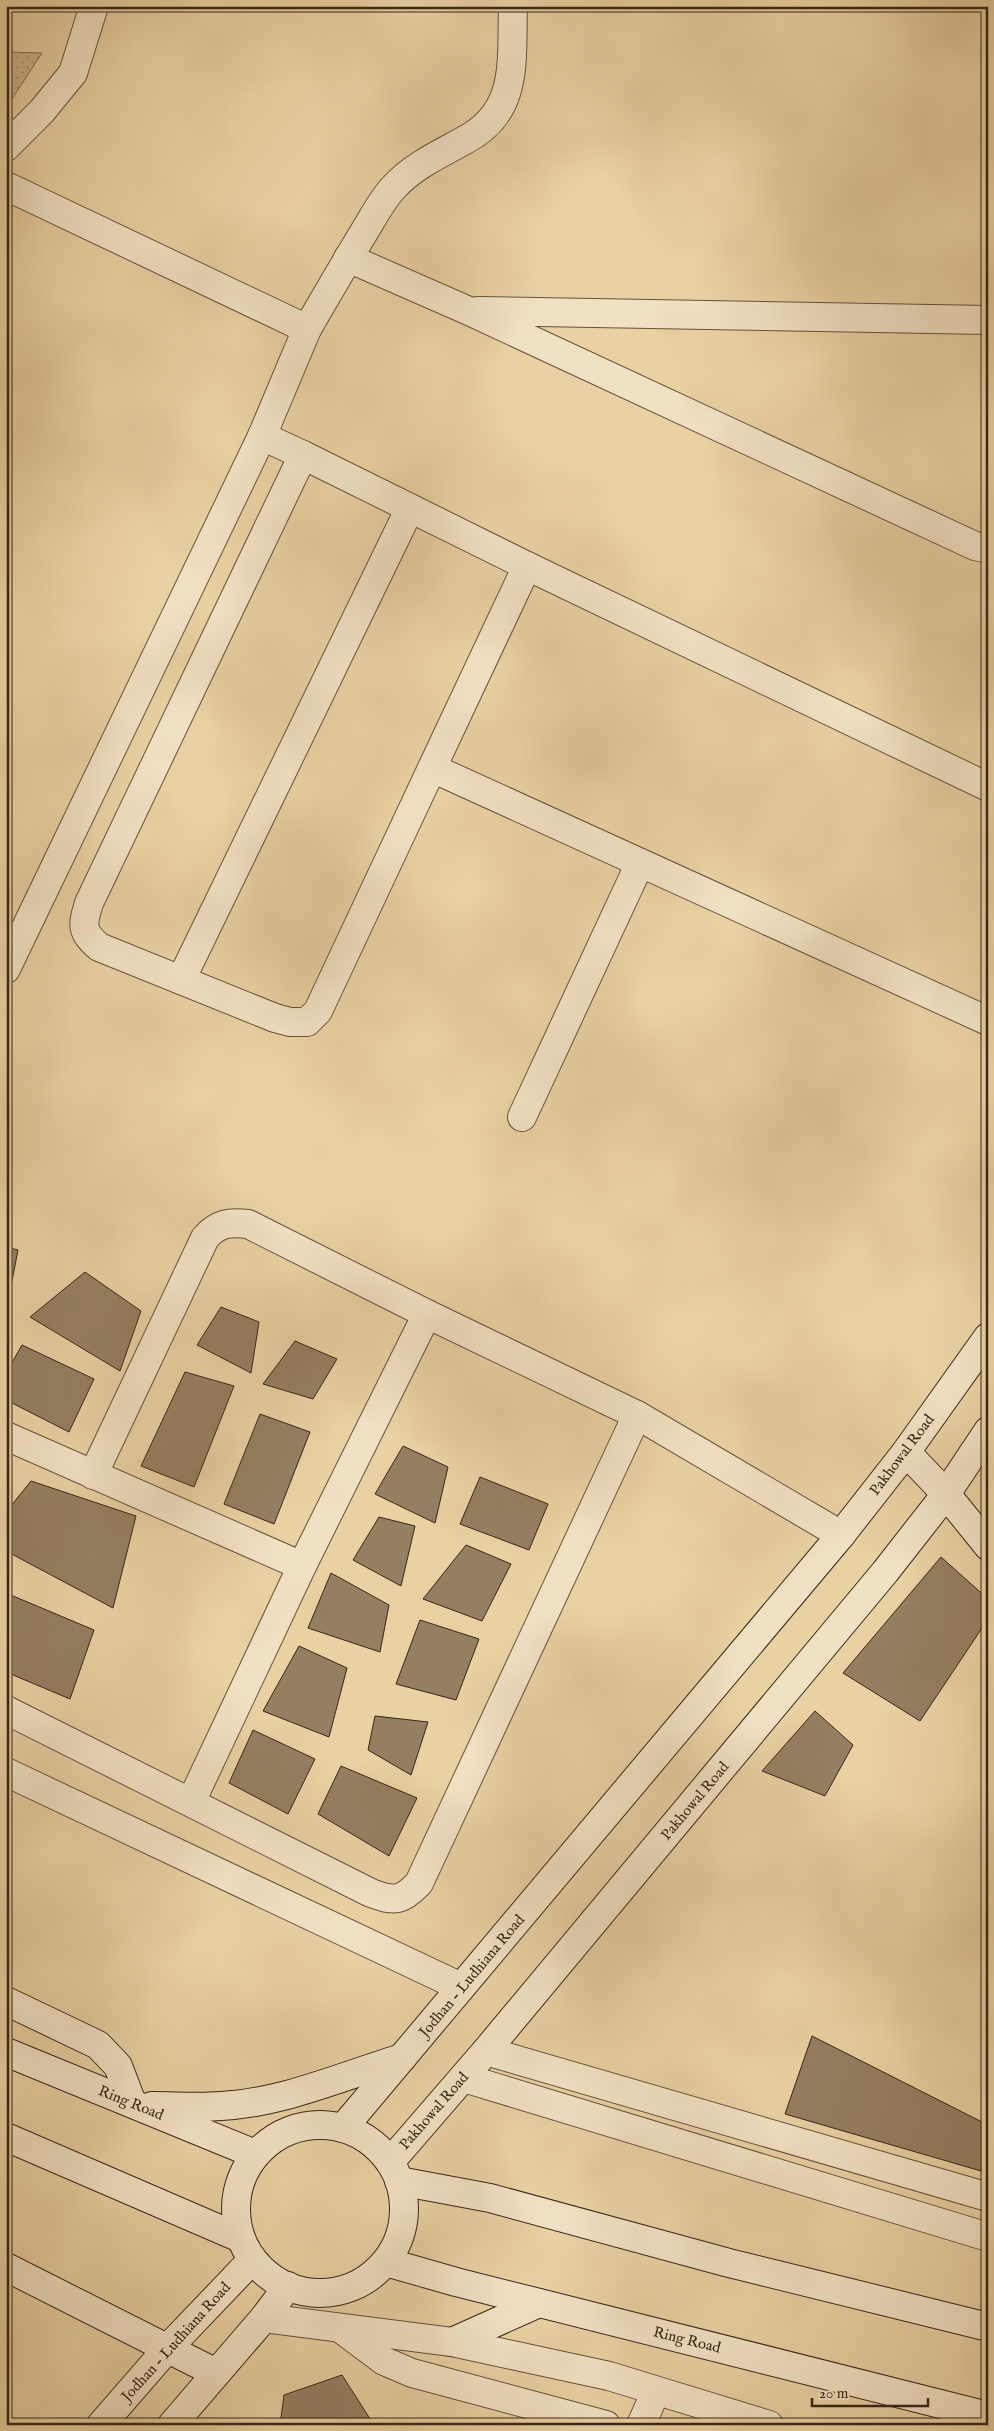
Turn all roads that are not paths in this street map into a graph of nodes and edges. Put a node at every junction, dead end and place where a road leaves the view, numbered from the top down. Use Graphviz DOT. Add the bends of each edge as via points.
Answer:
graph roads {
  1 [pos="94,6"];
  2 [pos="513,6"];
  3 [pos="6,147"];
  4 [pos="6,186"];
  5 [pos="348,258"];
  6 [pos="469,311"];
  7 [pos="988,320"];
  8 [pos="306,329"];
  9 [pos="262,436"];
  10 [pos="303,455"];
  11 [pos="410,508"];
  12 [pos="988,549"];
  13 [pos="527,566"];
  14 [pos="432,768"];
  15 [pos="988,788"];
  16 [pos="640,863"];
  17 [pos="15,928"];
  18 [pos="6,969"];
  19 [pos="181,980"];
  20 [pos="988,1021"];
  21 [pos="522,1117"];
  22 [pos="427,1314"];
  23 [pos="988,1337"];
  24 [pos="637,1415"];
  25 [pos="988,1431"];
  26 [pos="6,1436"];
  27 [pos="906,1452"];
  28 [pos="93,1475"];
  29 [pos="946,1494"];
  30 [pos="841,1535"];
  31 [pos="988,1546"];
  32 [pos="302,1566"];
  33 [pos="6,1710"];
  34 [pos="6,1772"];
  35 [pos="192,1802"];
  36 [pos="600,1823"];
  37 [pos="461,1987"];
  38 [pos="6,2001"];
  39 [pos="486,2051"];
  40 [pos="6,2052"];
  41 [pos="402,2058"];
  42 [pos="464,2078"];
  43 [pos="136,2105"];
  44 [pos="343,2128"];
  45 [pos="6,2137"];
  46 [pos="255,2154"];
  47 [pos="395,2172"];
  48 [pos="988,2197"];
  49 [pos="988,2237"];
  50 [pos="246,2249"];
  51 [pos="386,2262"];
  52 [pos="6,2267"];
  53 [pos="288,2286"];
  54 [pos="539,2303"];
  55 [pos="264,2318"];
  56 [pos="988,2327"];
  57 [pos="340,2328"];
  58 [pos="452,2342"];
  59 [pos="168,2349"];
  60 [pos="216,2373"];
  61 [pos="656,2391"];
  62 [pos="988,2416"];
  63 [pos="101,2425"];
  64 [pos="172,2425"];
  65 [pos="606,2425"];
  66 [pos="642,2425"];
  67 [pos="769,2425"];
  1 -- 3 [label="street" via="73,73 42,111"];
  2 -- 5 [label="street" via="510,86 502,108 487,127 409,173 394,188"];
  4 -- 8 [label="street"];
  5 -- 6 [label="street"];
  5 -- 8 [label="street"];
  6 -- 7 [label="street"];
  6 -- 12 [label="street" via="966,542"];
  8 -- 9 [label="street"];
  9 -- 10 [label="street"];
  9 -- 17 [label="street"];
  10 -- 11 [label="street"];
  10 -- 19 [label="street" via="89,903 84,920 86,936 99,946"];
  11 -- 13 [label="street"];
  11 -- 19 [label="street"];
  13 -- 14 [label="street"];
  13 -- 15 [label="street"];
  14 -- 16 [label="street"];
  14 -- 19 [label="street" via="318,1011 306,1022 275,1018"];
  16 -- 20 [label="street"];
  16 -- 21 [label="street"];
  17 -- 18 [label="street"];
  22 -- 24 [label="street"];
  22 -- 28 [label="street" via="248,1224 231,1222 214,1227"];
  22 -- 32 [label="street"];
  23 -- 27 [label="street, Pakhowal Road"];
  24 -- 30 [label="street"];
  24 -- 35 [label="street" via="419,1883 405,1897 388,1899 371,1893"];
  25 -- 29 [label="street, Pakhowal Road"];
  26 -- 28 [label="street"];
  27 -- 29 [label="street"];
  27 -- 30 [label="street, Pakhowal Road"];
  28 -- 32 [label="street"];
  29 -- 31 [label="street"];
  29 -- 39 [label="street, Pakhowal Road" via="879,1580"];
  30 -- 36 [label="street, Pakhowal Road"];
  32 -- 35 [label="street"];
  33 -- 35 [label="street"];
  34 -- 37 [label="street"];
  36 -- 37 [label="street, Jodhan - Ludhiana Road"];
  37 -- 41 [label="street, Jodhan - Ludhiana Road"];
  38 -- 43 [label="street" via="98,2045 118,2066"];
  39 -- 42 [label="street, Pakhowal Road"];
  39 -- 48 [label="street"];
  40 -- 43 [label="street, Ring Road"];
  41 -- 43 [label="street" via="257,2101 222,2106"];
  41 -- 44 [label="street, Jodhan - Ludhiana Road"];
  42 -- 47 [label="street, Pakhowal Road"];
  42 -- 49 [label="street"];
  43 -- 46 [label="street, Ring Road"];
  44 -- 46 [label="street" via="311,2125 280,2134"];
  44 -- 47 [label="street" via="370,2141"];
  45 -- 50 [label="street"];
  46 -- 50 [label="street" via="240,2180 235,2209"];
  47 -- 51 [label="street" via="404,2209 400,2237"];
  47 -- 56 [label="street" via="729,2262"];
  50 -- 53 [label="street" via="271,2278"];
  50 -- 59 [label="street, Jodhan - Ludhiana Road"];
  51 -- 53 [label="street" via="368,2279 344,2290 319,2294"];
  51 -- 54 [label="street, Ring Road"];
  52 -- 59 [label="street"];
  53 -- 55 [label="street"];
  54 -- 58 [label="street"];
  54 -- 62 [label="street, Ring Road"];
  55 -- 57 [label="street"];
  55 -- 60 [label="street"];
  57 -- 58 [label="street"];
  57 -- 65 [label="street" via="384,2361 412,2373"];
  58 -- 61 [label="street" via="609,2376"];
  59 -- 60 [label="street"];
  59 -- 63 [label="street, Jodhan - Ludhiana Road"];
  60 -- 64 [label="street"];
  61 -- 66 [label="street"];
  61 -- 67 [label="street"];
}
